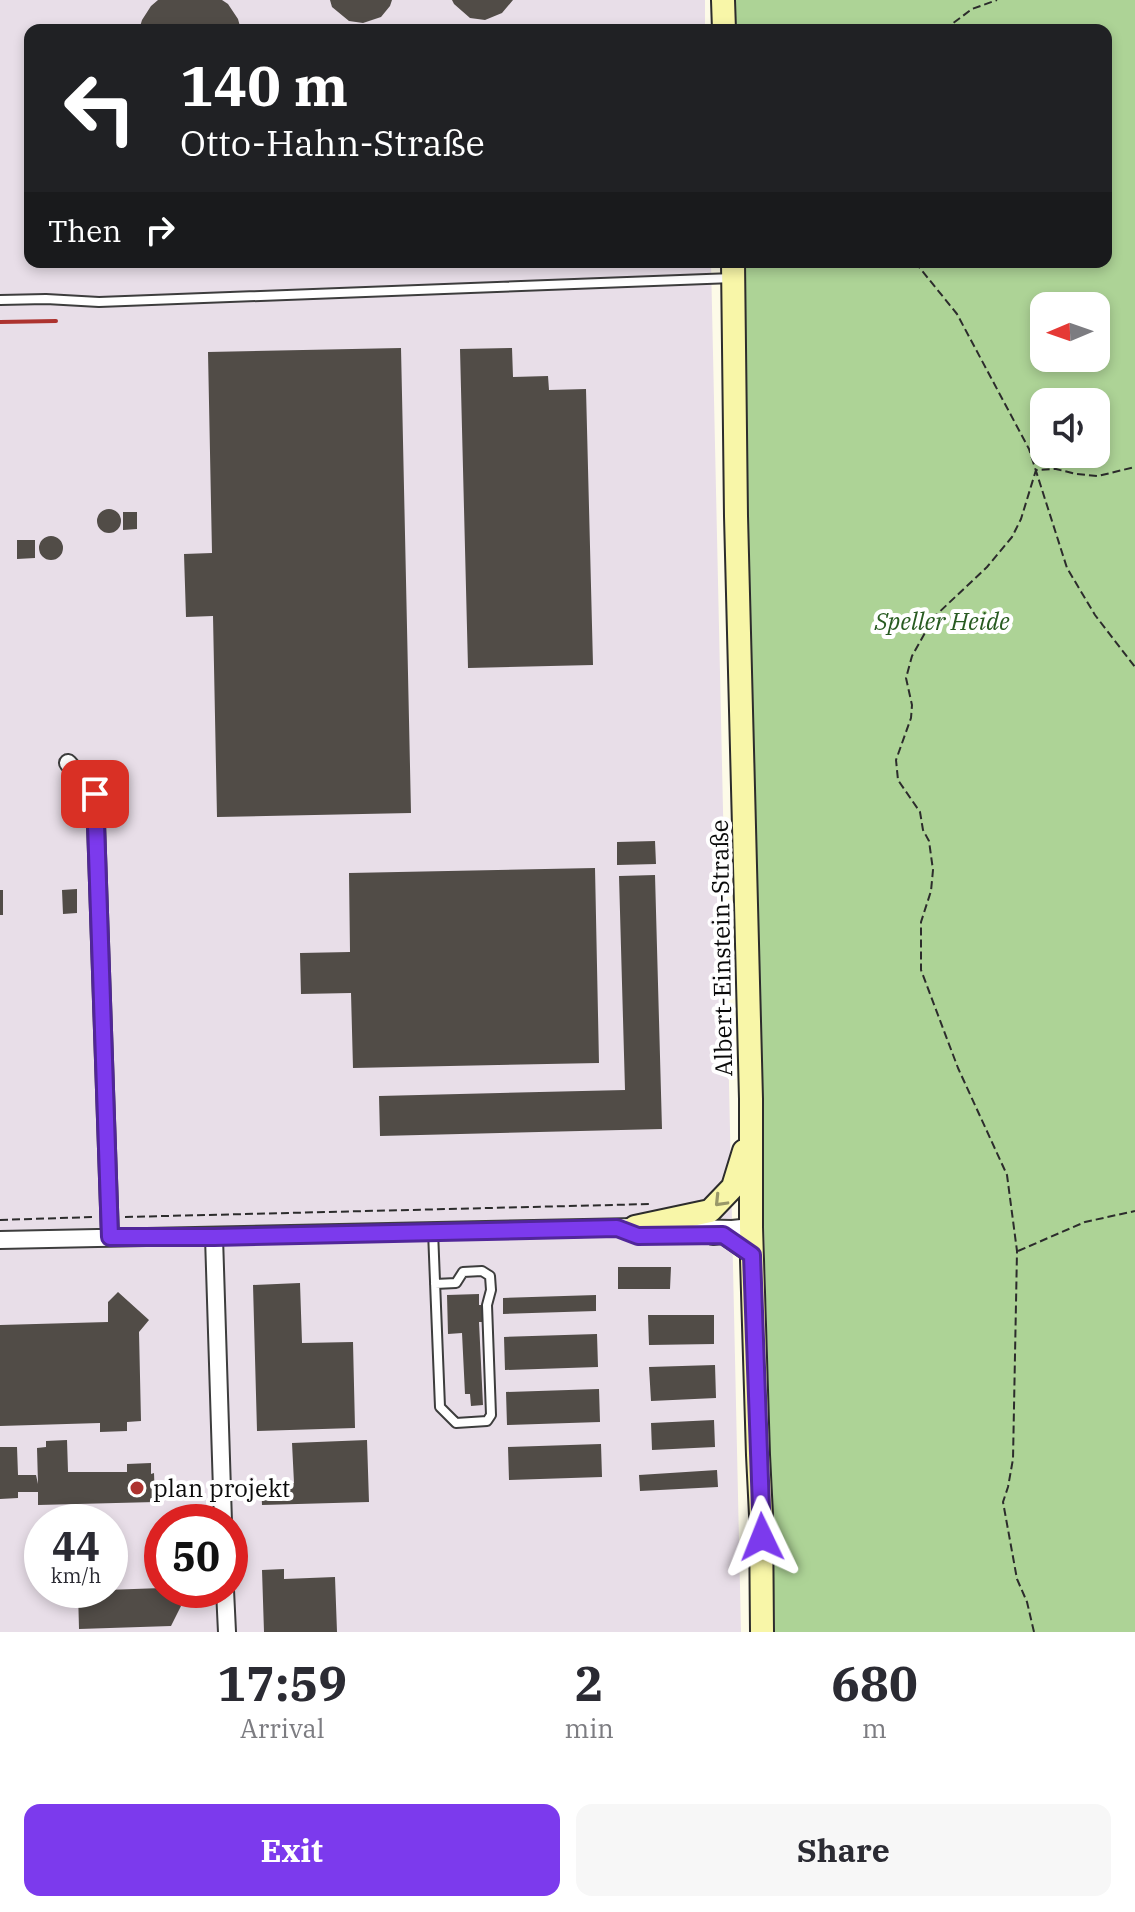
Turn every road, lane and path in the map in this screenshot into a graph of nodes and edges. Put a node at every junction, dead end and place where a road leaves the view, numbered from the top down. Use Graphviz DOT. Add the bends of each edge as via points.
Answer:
graph roads {
  1 [pos="723,0"];
  2 [pos="997,0"];
  3 [pos="724,24"];
  4 [pos="952,24"];
  5 [pos="920,268"];
  6 [pos="733,270"];
  7 [pos="0,300"];
  8 [pos="1135,467"];
  9 [pos="1036,470"];
  10 [pos="1135,667"];
  11 [pos="68,763"];
  12 [pos="751,1131"];
  13 [pos="661,1204"];
  14 [pos="1135,1211"];
  15 [pos="110,1217"];
  16 [pos="0,1220"];
  17 [pos="626,1227"];
  18 [pos="751,1227"];
  19 [pos="433,1231"];
  20 [pos="110,1237"];
  21 [pos="214,1237"];
  22 [pos="0,1240"];
  23 [pos="1017,1251"];
  24 [pos="752,1255"];
  25 [pos="435,1284"];
  26 [pos="758,1455"];
  27 [pos="222,1504"];
  28 [pos="226,1608"];
  29 [pos="227,1632"];
  30 [pos="753,1632"];
  31 [pos="765,1632"];
  32 [pos="1034,1632"];
  1 -- 3 [label="main road"];
  2 -- 4 [label="path"];
  5 -- 9 [label="path" via="957,314"];
  6 -- 7 [label="lane" via="99,302"];
  6 -- 12 [label="main road, Albert-Einstein-Straße"];
  8 -- 9 [label="path" via="1098,476"];
  9 -- 10 [label="path" via="1067,568"];
  9 -- 23 [label="path" via="1012,537 934,617 912,656 906,678 911,718 896,760 898,780 920,812 933,870 921,922 921,970 1007,1175"];
  11 -- 15 [label="street" via="95,794"];
  12 -- 17 [label="main road, one-way" via="733,1187 710,1211"];
  12 -- 18 [label="main road, Albert-Einstein-Straße"];
  13 -- 15 [label="path"];
  14 -- 23 [label="path" via="1085,1222"];
  15 -- 16 [label="path"];
  15 -- 20 [label="street"];
  17 -- 18 [label="street"];
  17 -- 19 [label="street"];
  17 -- 24 [label="street" via="638,1236 723,1235"];
  18 -- 24 [label="main road, Albert-Einstein-Straße"];
  19 -- 21 [label="street"];
  19 -- 25 [label="lane"];
  20 -- 21 [label="street"];
  20 -- 22 [label="street"];
  21 -- 27 [label="street"];
  23 -- 32 [label="path" via="1013,1459 1003,1502 1017,1579"];
  24 -- 26 [label="main road, Albert-Einstein-Straße"];
  25 -- 25 [label="lane" via="440,1407 456,1423 487,1421 490,1276 463,1272 456,1283"];
  26 -- 30 [label="main road"];
  26 -- 31 [label="main road, Albert-Einstein-Straße"];
  28 -- 29 [label="street"];
}
